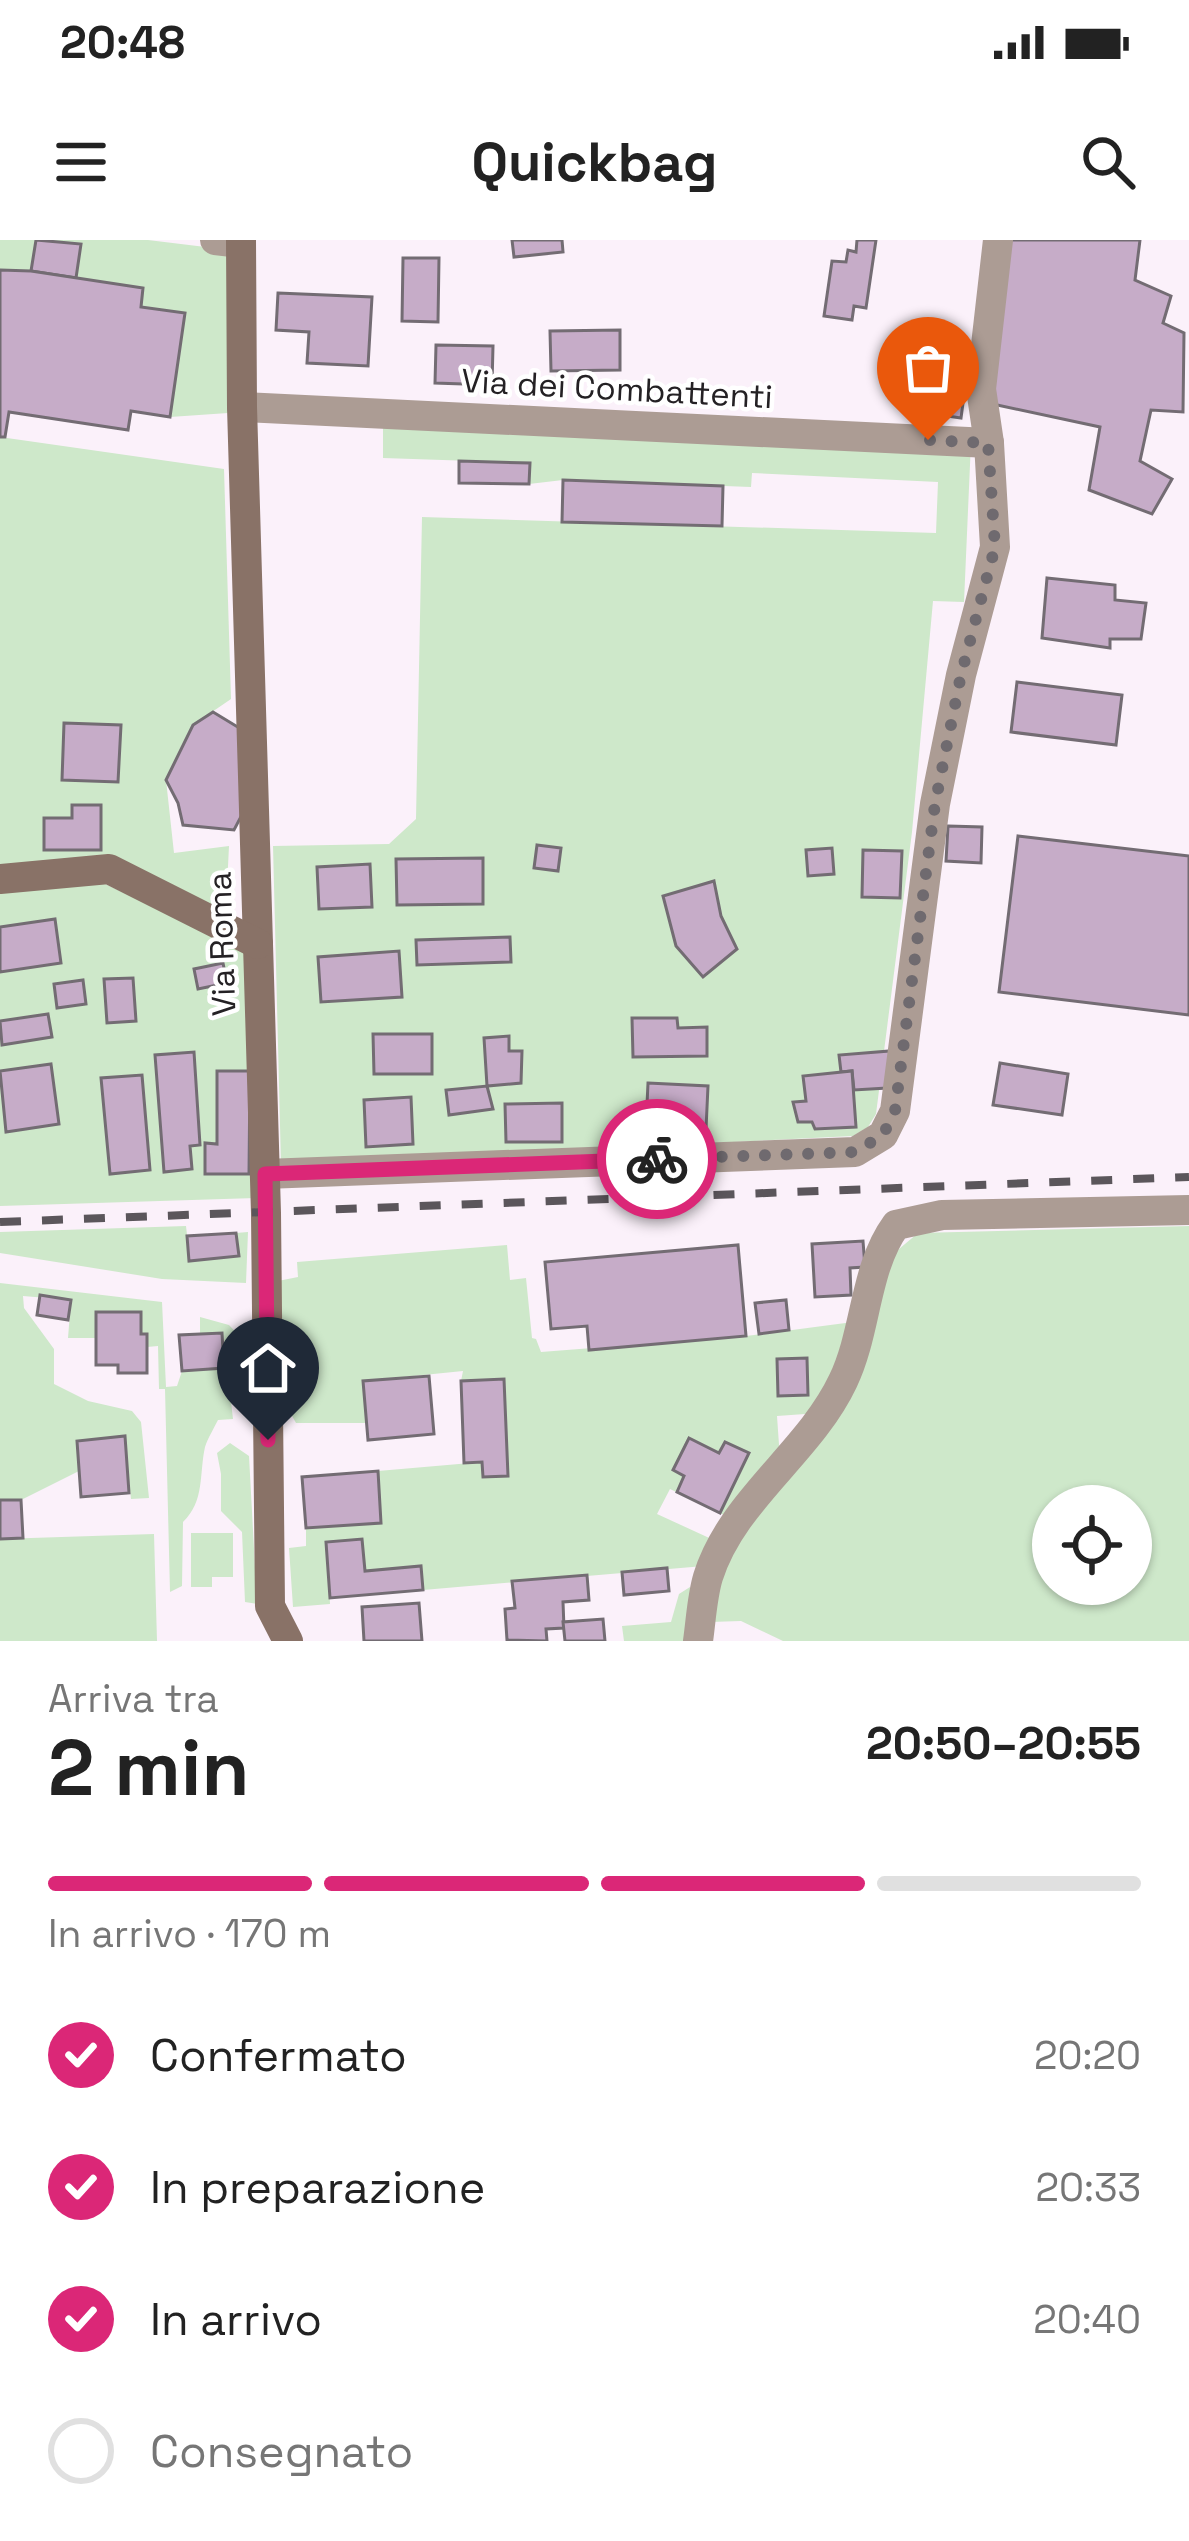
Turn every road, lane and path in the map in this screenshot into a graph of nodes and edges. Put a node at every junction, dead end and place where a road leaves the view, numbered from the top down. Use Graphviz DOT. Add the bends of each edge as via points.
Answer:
graph roads {
  1 [pos="998,240"];
  2 [pos="232,241"];
  3 [pos="242,407"];
  4 [pos="988,443"];
  5 [pos="0,879"];
  6 [pos="258,944"];
  7 [pos="265,1174"];
  8 [pos="1189,1210"];
  9 [pos="280,1639"];
  10 [pos="698,1641"];
  1 -- 4 [label="street" via="981,389"];
  2 -- 3 [label="street, Via Roma"];
  3 -- 4 [label="street, Via dei Combattenti"];
  3 -- 6 [label="street, Via Roma"];
  4 -- 7 [label="street" via="995,547 935,804 895,1111 883,1135 855,1152"];
  5 -- 6 [label="street" via="109,869"];
  6 -- 7 [label="street, Via Roma"];
  7 -- 9 [label="street, Via Roma" via="270,1606"];
  8 -- 10 [label="street" via="942,1215 896,1225 883,1243 842,1384 723,1546 708,1577"];
}
